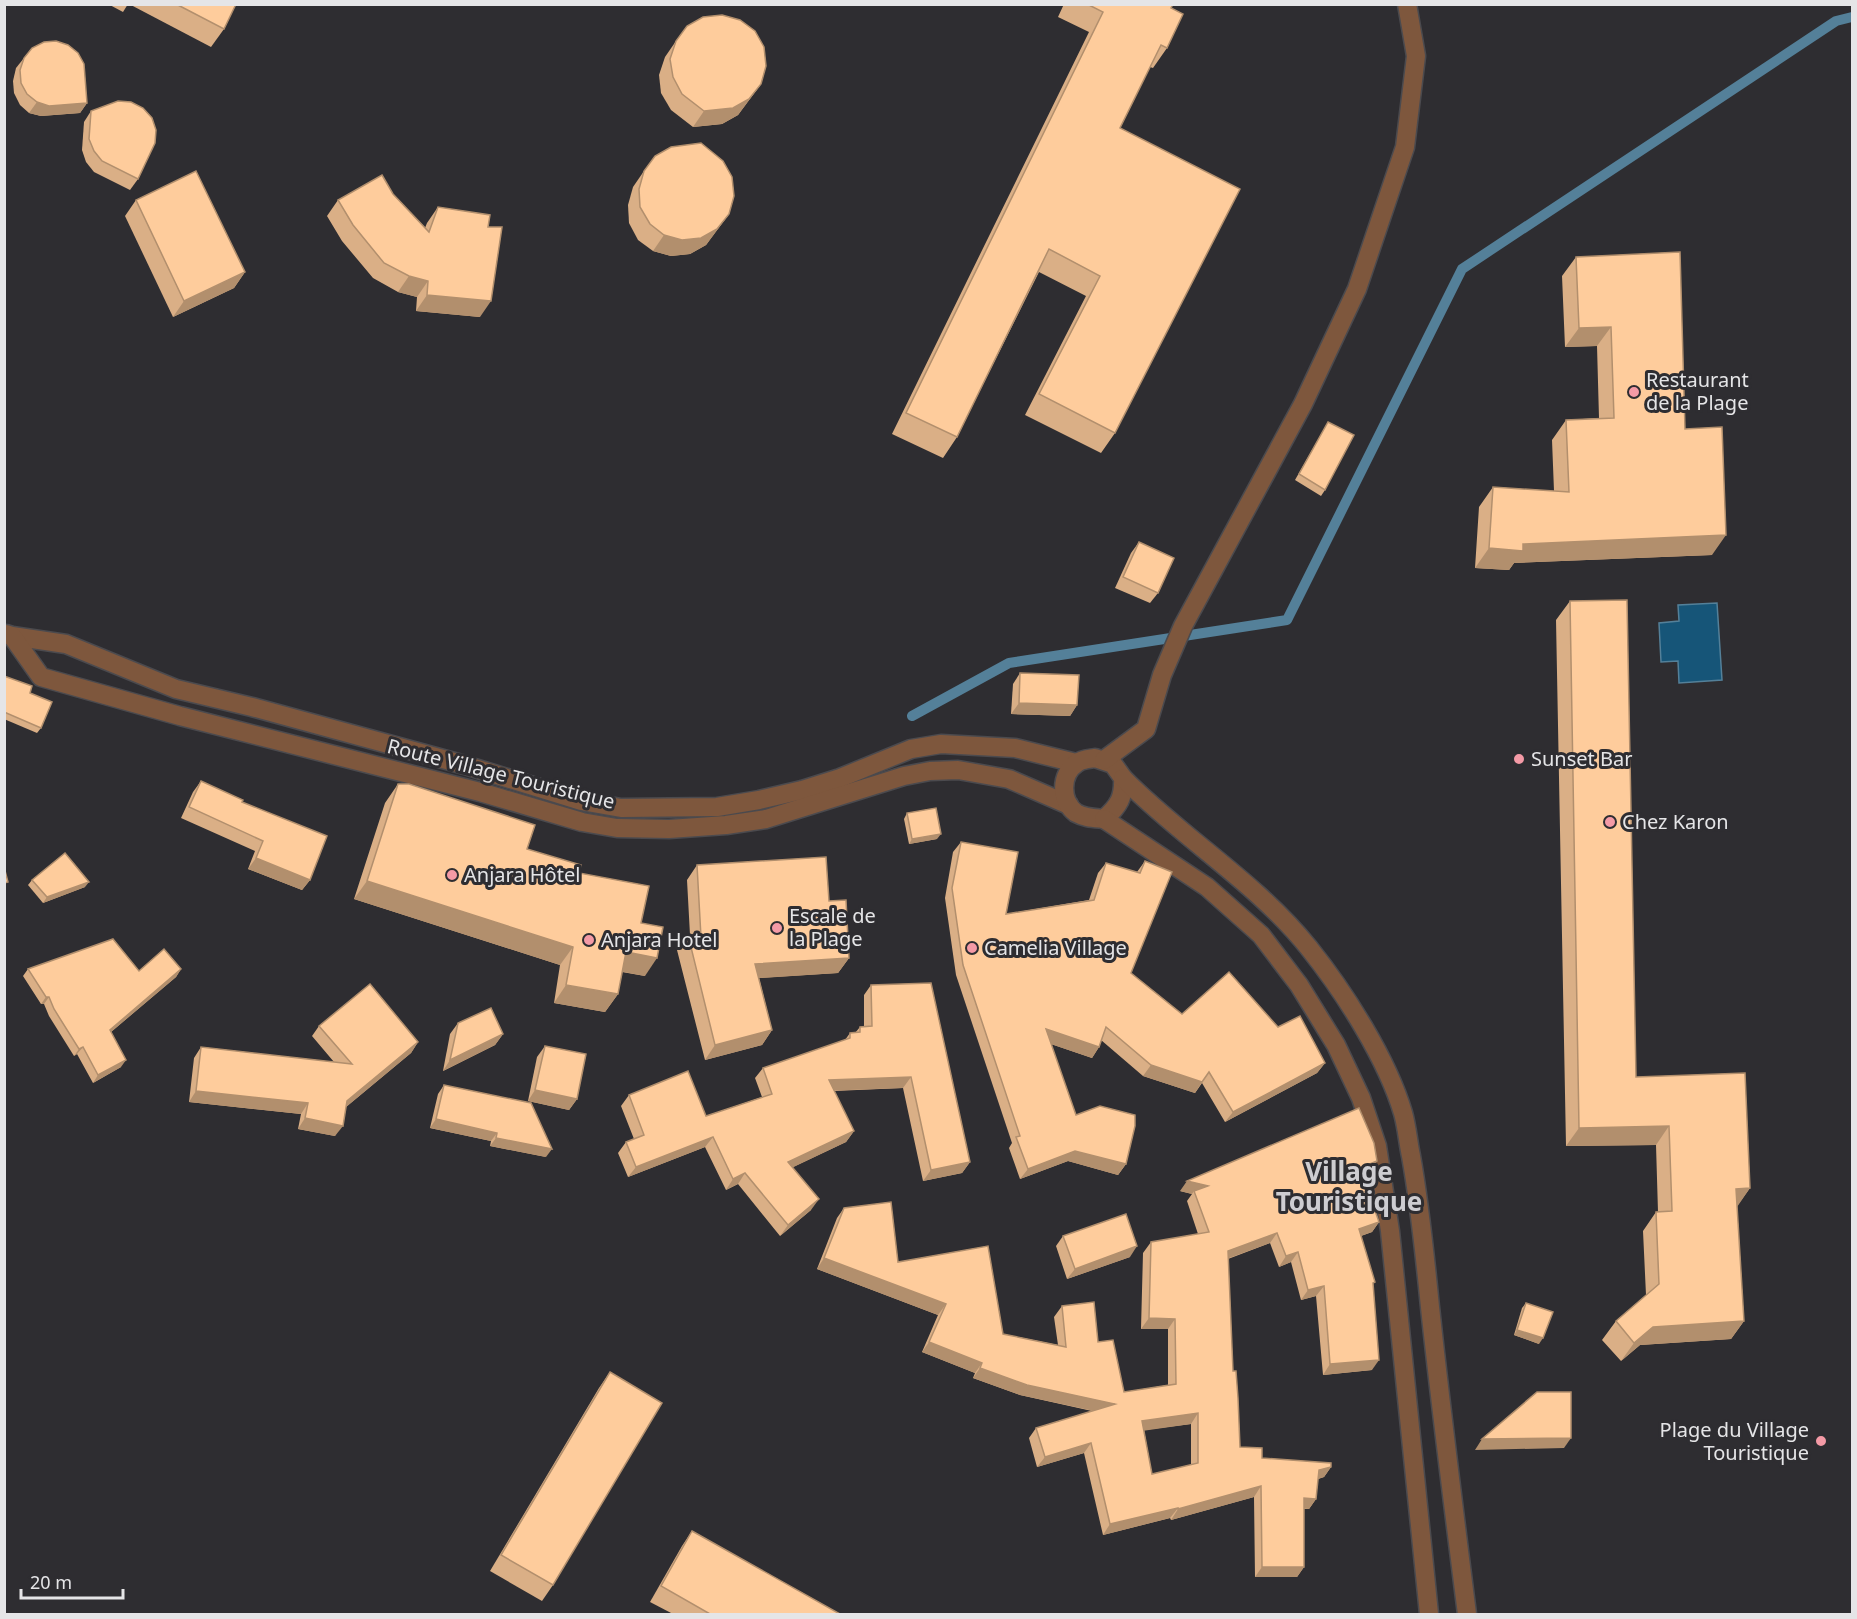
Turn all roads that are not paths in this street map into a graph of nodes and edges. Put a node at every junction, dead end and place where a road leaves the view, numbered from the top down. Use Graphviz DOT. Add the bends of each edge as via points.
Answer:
graph roads {
  1 [pos="1407,4"];
  2 [pos="8,635"];
  3 [pos="1104,760"];
  4 [pos="1076,763"];
  5 [pos="1124,778"];
  6 [pos="1069,805"];
  7 [pos="1104,819"];
  8 [pos="1429,1614"];
  9 [pos="1467,1614"];
  1 -- 3 [label="street" via="1416,56 1405,147 1357,290 1303,404 1183,626 1162,675 1146,729"];
  2 -- 4 [label="street, Route Village Touristique" via="66,644 176,688 465,765 581,801 621,807 717,807 759,800 840,778 911,749 941,744 1015,748"];
  2 -- 6 [label="street, Route Village Touristique" via="41,677 605,826 688,828 766,819 930,771 958,770 1009,779"];
  3 -- 4 [label="street" via="1085,759"];
  3 -- 5 [label="street" via="1113,764"];
  4 -- 6 [label="street" via="1063,787"];
  5 -- 7 [label="street" via="1123,797"];
  5 -- 9 [label="street" via="1150,805 1231,870 1309,948 1353,1009 1381,1060 1403,1114 1419,1200"];
  6 -- 7 [label="street" via="1082,815"];
  7 -- 8 [label="street" via="1207,886 1262,935 1312,1005 1361,1098 1377,1146 1390,1231"];
}
